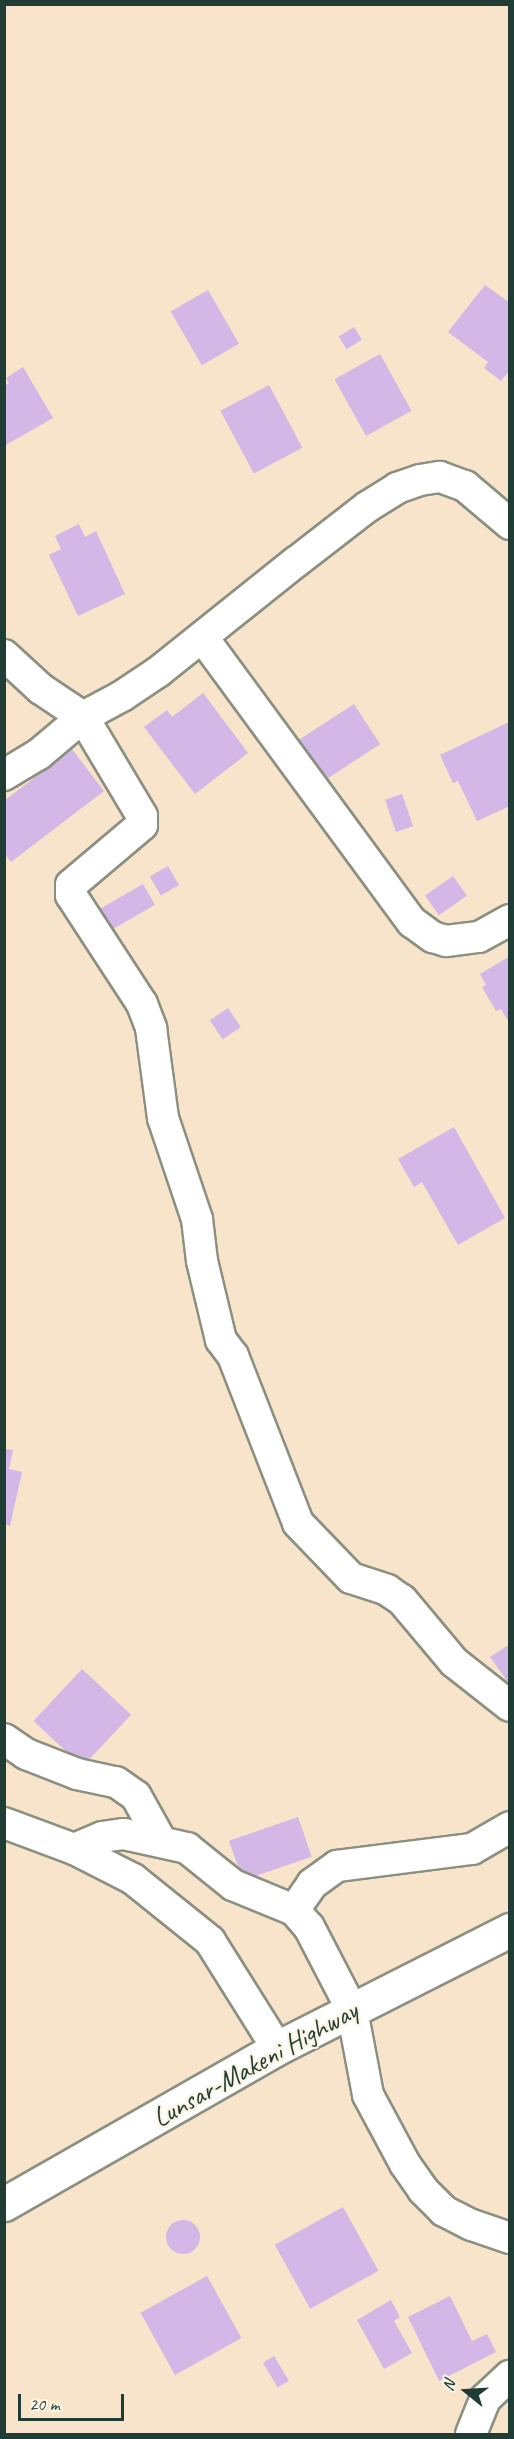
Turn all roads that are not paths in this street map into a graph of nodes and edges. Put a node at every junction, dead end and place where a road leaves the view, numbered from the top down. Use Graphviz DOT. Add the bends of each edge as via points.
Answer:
graph roads {
  1 [pos="510,524"];
  2 [pos="203,638"];
  3 [pos="5,656"];
  4 [pos="83,717"];
  5 [pos="4,775"];
  6 [pos="510,920"];
  7 [pos="510,1706"];
  8 [pos="4,1739"];
  9 [pos="4,1823"];
  10 [pos="510,1827"];
  11 [pos="161,1841"];
  12 [pos="74,1849"];
  13 [pos="294,1910"];
  14 [pos="510,1930"];
  15 [pos="352,2010"];
  16 [pos="277,2048"];
  17 [pos="4,2204"];
  18 [pos="510,2238"];
  19 [pos="510,2376"];
  20 [pos="471,2434"];
  1 -- 2 [label="street" via="465,486 440,477 397,488 227,615"];
  2 -- 4 [label="street" via="122,696"];
  2 -- 6 [label="street" via="412,922 446,941 479,937"];
  3 -- 4 [label="street" via="41,689"];
  4 -- 5 [label="street" via="39,754"];
  4 -- 7 [label="street" via="142,816 142,825 71,885 71,895 142,1004 151,1028 163,1118 197,1219 220,1340 233,1356 298,1522 351,1578 387,1590 402,1600 454,1662"];
  8 -- 11 [label="street" via="26,1754 77,1774 116,1782 136,1796"];
  9 -- 12 [label="street"];
  10 -- 13 [label="street" via="472,1849 337,1866 312,1884"];
  11 -- 12 [label="street" via="124,1834 102,1837"];
  11 -- 13 [label="street" via="187,1848 233,1885"];
  12 -- 16 [label="street" via="133,1879 210,1941"];
  13 -- 15 [label="street" via="309,1927"];
  14 -- 15 [label="main road, Lunsar-Makeni Highway"];
  15 -- 16 [label="main road, Lunsar-Makeni Highway"];
  15 -- 18 [label="street" via="368,2096 423,2190 444,2211"];
  16 -- 17 [label="main road, Lunsar-Makeni Highway"];
  19 -- 20 [label="street" via="485,2398"];
}
